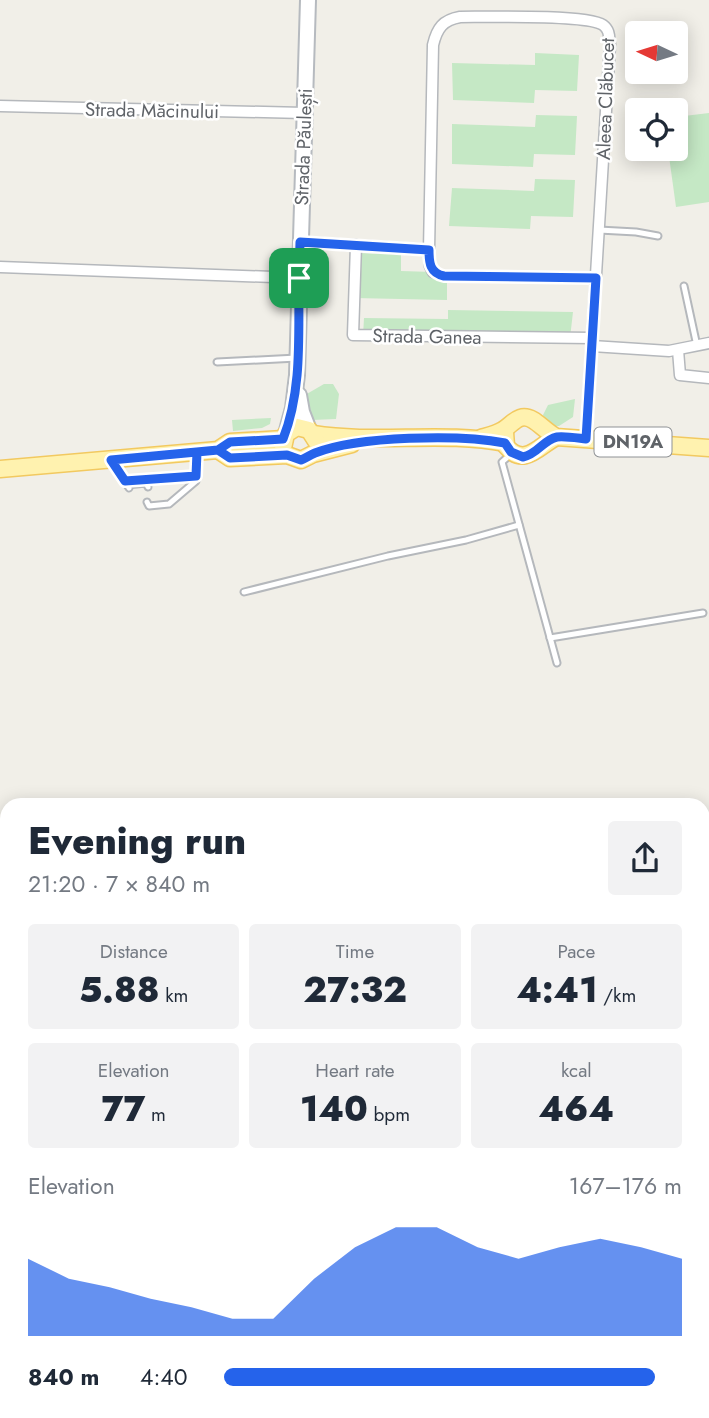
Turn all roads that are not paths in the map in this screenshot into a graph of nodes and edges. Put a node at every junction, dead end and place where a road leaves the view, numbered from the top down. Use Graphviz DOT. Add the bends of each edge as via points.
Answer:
graph roads {
  1 [pos="308,0"];
  2 [pos="0,106"];
  3 [pos="304,113"];
  4 [pos="599,230"];
  5 [pos="658,236"];
  6 [pos="300,242"];
  7 [pos="356,245"];
  8 [pos="429,250"];
  9 [pos="0,267"];
  10 [pos="433,271"];
  11 [pos="299,278"];
  12 [pos="596,278"];
  13 [pos="684,286"];
  14 [pos="592,342"];
  15 [pos="709,343"];
  16 [pos="697,346"];
  17 [pos="678,350"];
  18 [pos="297,358"];
  19 [pos="217,362"];
  20 [pos="297,378"];
  21 [pos="709,378"];
  22 [pos="311,432"];
  23 [pos="547,437"];
  24 [pos="586,439"];
  25 [pos="259,440"];
  26 [pos="374,440"];
  27 [pos="507,442"];
  28 [pos="285,443"];
  29 [pos="709,448"];
  30 [pos="218,450"];
  31 [pos="197,452"];
  32 [pos="313,454"];
  33 [pos="111,460"];
  34 [pos="236,461"];
  35 [pos="0,469"];
  36 [pos="196,476"];
  37 [pos="131,485"];
  38 [pos="159,486"];
  39 [pos="165,497"];
  40 [pos="169,504"];
  41 [pos="147,505"];
  42 [pos="519,525"];
  43 [pos="244,592"];
  44 [pos="703,613"];
  45 [pos="550,638"];
  46 [pos="557,663"];
  1 -- 3 [label="main road, Strada Păulești"];
  2 -- 3 [label="street, Strada Măcinului"];
  3 -- 6 [label="main road, Strada Păulești"];
  4 -- 5 [label="lane"];
  4 -- 8 [label="street, Aleea Clăbucet" via="609,31 601,24 579,19 460,17 442,23 433,45"];
  4 -- 12 [label="street, Aleea Clăbucet"];
  6 -- 7 [label="street"];
  6 -- 11 [label="main road, Strada Păulești"];
  7 -- 8 [label="street"];
  7 -- 14 [label="street, Strada Ganea" via="353,335"];
  8 -- 10 [label="street, Aleea Clăbucet"];
  9 -- 11 [label="street"];
  10 -- 12 [label="lane" via="447,276"];
  11 -- 18 [label="main road, Strada Păulești"];
  12 -- 14 [label="street, Aleea Clăbucet"];
  13 -- 16 [label="lane"];
  14 -- 17 [label="street, Strada Ganea"];
  14 -- 24 [label="street, Aleea Clăbucet"];
  15 -- 16 [label="street, Strada Ganea"];
  16 -- 17 [label="street, Strada Ganea"];
  17 -- 21 [label="street" via="680,375"];
  18 -- 19 [label="lane"];
  18 -- 20 [label="main road, Strada Păulești"];
  20 -- 22 [label="main road, Strada Păulești" via="300,405"];
  20 -- 28 [label="main road, Strada Păulești"];
  22 -- 26 [label="main road, DN19A"];
  22 -- 28 [label="main road" via="297,427"];
  22 -- 32 [label="main road" via="316,445"];
  23 -- 24 [label="main road, DN19A"];
  23 -- 27 [label="main road, DN19A" via="530,456 523,457"];
  23 -- 27 [label="main road, DN19A" via="537,422 525,417 513,420"];
  24 -- 29 [label="main road, DN19A"];
  25 -- 28 [label="main road"];
  25 -- 30 [label="main road" via="230,442"];
  25 -- 34 [label="lane" via="236,450"];
  26 -- 27 [label="main road, DN19A"];
  26 -- 32 [label="main road, DN19A"];
  27 -- 42 [label="lane" via="502,462"];
  28 -- 32 [label="main road" via="301,460"];
  28 -- 34 [label="main road"];
  30 -- 31 [label="main road"];
  30 -- 34 [label="main road"];
  31 -- 33 [label="main road"];
  31 -- 36 [label="lane"];
  33 -- 35 [label="main road"];
  33 -- 37 [label="lane"];
  36 -- 37 [label="lane"];
  36 -- 40 [label="lane"];
  37 -- 38 [label="lane" via="157,482"];
  39 -- 40 [label="lane"];
  40 -- 41 [label="lane"];
  42 -- 43 [label="lane"];
  42 -- 45 [label="lane"];
  44 -- 45 [label="lane"];
  45 -- 46 [label="lane"];
}
